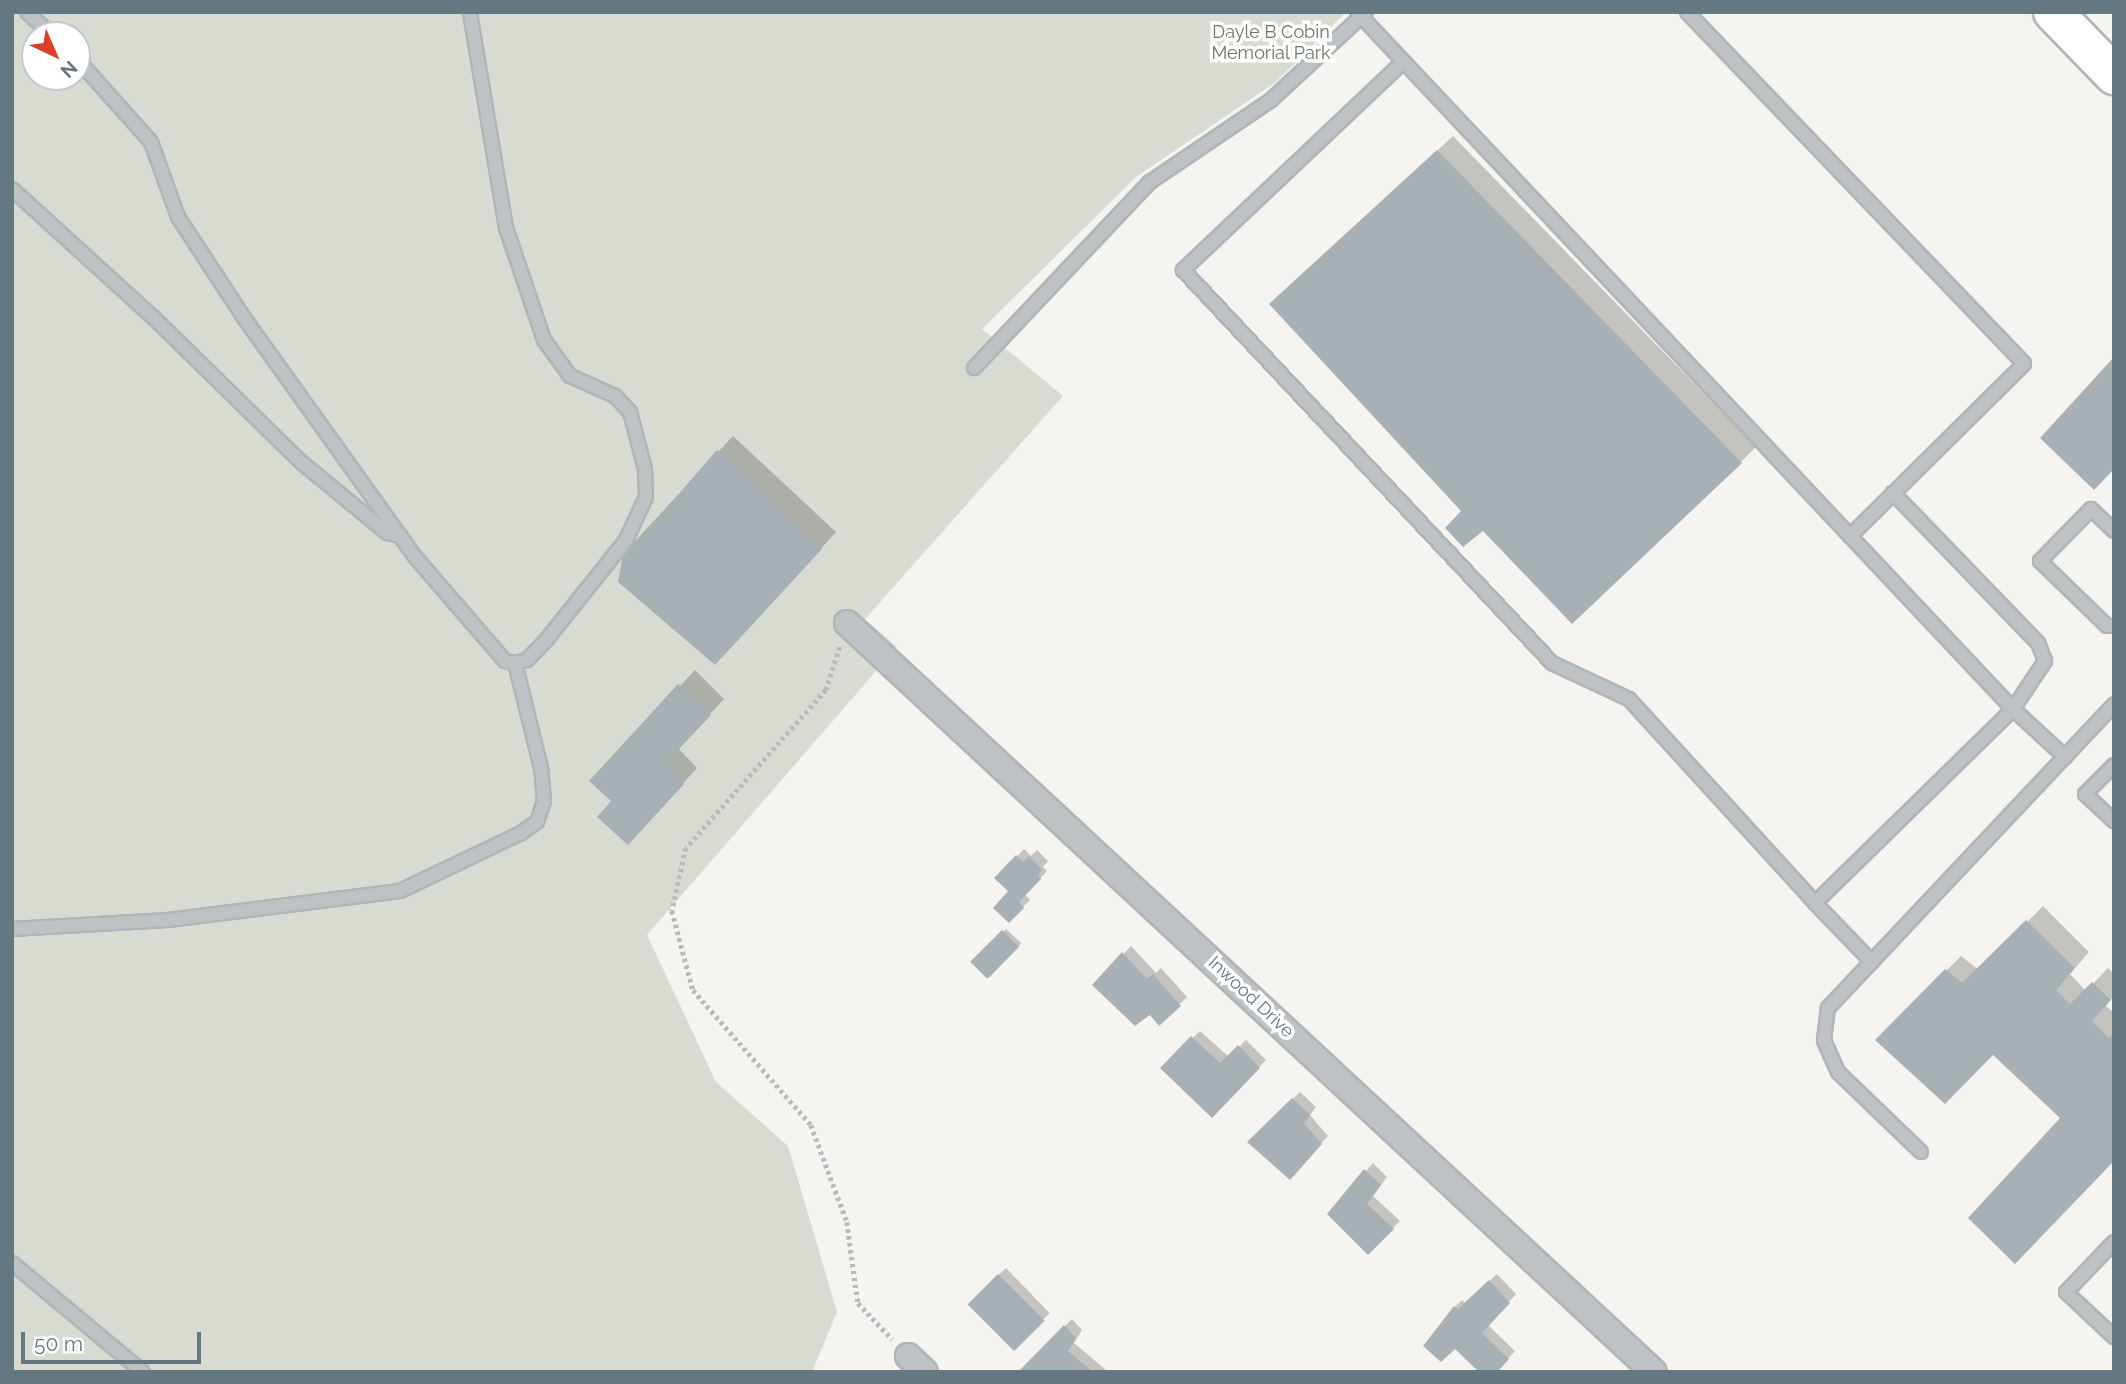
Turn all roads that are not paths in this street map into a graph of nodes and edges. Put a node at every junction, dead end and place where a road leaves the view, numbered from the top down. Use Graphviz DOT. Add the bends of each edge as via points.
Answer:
graph roads {
  1 [pos="470,12"];
  2 [pos="1687,12"];
  3 [pos="2053,12"];
  4 [pos="1361,14"];
  5 [pos="1403,62"];
  6 [pos="91,75"];
  7 [pos="2114,75"];
  8 [pos="12,189"];
  9 [pos="974,368"];
  10 [pos="1893,493"];
  11 [pos="2114,531"];
  12 [pos="401,536"];
  13 [pos="1850,536"];
  14 [pos="847,623"];
  15 [pos="2114,626"];
  16 [pos="515,663"];
  17 [pos="2114,704"];
  18 [pos="2013,709"];
  19 [pos="2065,757"];
  20 [pos="2114,765"];
  21 [pos="2114,821"];
  22 [pos="1815,902"];
  23 [pos="12,929"];
  24 [pos="1872,962"];
  25 [pos="1921,1152"];
  26 [pos="2114,1242"];
  27 [pos="12,1263"];
  28 [pos="2114,1337"];
  29 [pos="144,1372"];
  30 [pos="1654,1372"];
  1 -- 16 [label="lane" via="506,228 544,340 570,376 615,396 630,411 645,469 646,497 626,540 547,639 527,660"];
  2 -- 10 [label="lane" via="2024,364"];
  3 -- 7 [label="highway"];
  4 -- 5 [label="lane"];
  4 -- 9 [label="lane" via="1271,100 1150,182"];
  5 -- 13 [label="lane"];
  5 -- 22 [label="lane" via="1183,270 1552,663 1629,699"];
  6 -- 12 [label="lane" via="151,142 178,216 251,328"];
  8 -- 12 [label="lane" via="155,319 301,462 387,533"];
  10 -- 13 [label="lane"];
  10 -- 18 [label="lane" via="2038,643 2045,661"];
  11 -- 15 [label="lane" via="2091,509 2040,561 2107,626"];
  12 -- 16 [label="lane" via="505,662"];
  13 -- 18 [label="lane"];
  14 -- 30 [label="street, Inwood Drive"];
  16 -- 23 [label="lane" via="541,768 544,800 537,822 521,833 400,891 168,920"];
  17 -- 19 [label="lane"];
  18 -- 19 [label="lane"];
  18 -- 22 [label="lane"];
  19 -- 24 [label="lane"];
  20 -- 21 [label="lane" via="2085,794"];
  22 -- 24 [label="lane"];
  24 -- 25 [label="lane" via="1828,1008 1824,1040 1838,1072"];
  26 -- 28 [label="lane" via="2066,1292"];
  27 -- 29 [label="lane"];
}
